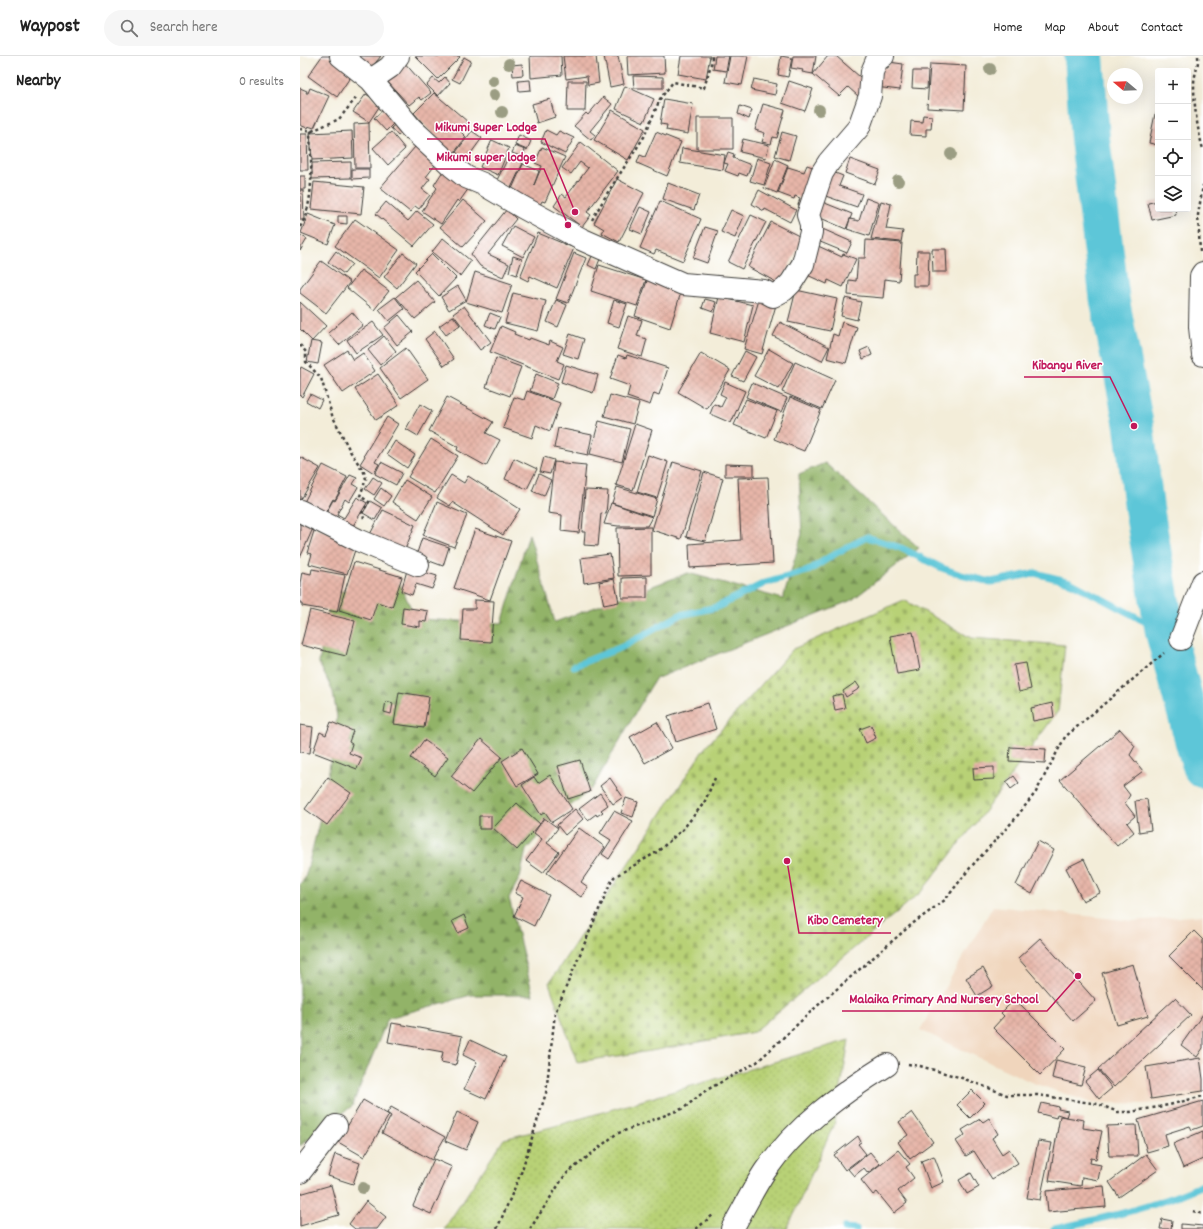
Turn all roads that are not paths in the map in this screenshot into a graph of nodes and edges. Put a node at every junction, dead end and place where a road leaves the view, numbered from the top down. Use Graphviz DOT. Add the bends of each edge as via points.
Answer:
graph roads {
  1 [pos="341,56"];
  2 [pos="398,56"];
  3 [pos="883,56"];
  4 [pos="371,80"];
  5 [pos="1202,275"];
  6 [pos="1203,355"];
  7 [pos="300,511"];
  8 [pos="418,565"];
  9 [pos="1203,582"];
  10 [pos="1181,639"];
  11 [pos="887,1065"];
  12 [pos="336,1126"];
  13 [pos="300,1172"];
  14 [pos="732,1229"];
  1 -- 4 [label="street"];
  2 -- 4 [label="street" via="390,67"];
  3 -- 4 [label="street" via="877,60 872,72 870,96 859,127 822,173 808,215 811,232 803,264 791,283 773,296 764,291 683,284 581,239 522,208 483,184 466,177 452,166 412,128"];
  5 -- 6 [label="street" via="1200,327"];
  7 -- 8 [label="street" via="358,540"];
  9 -- 10 [label="street"];
  11 -- 14 [label="street" via="856,1084 795,1134 765,1171"];
  12 -- 13 [label="street"];
}
